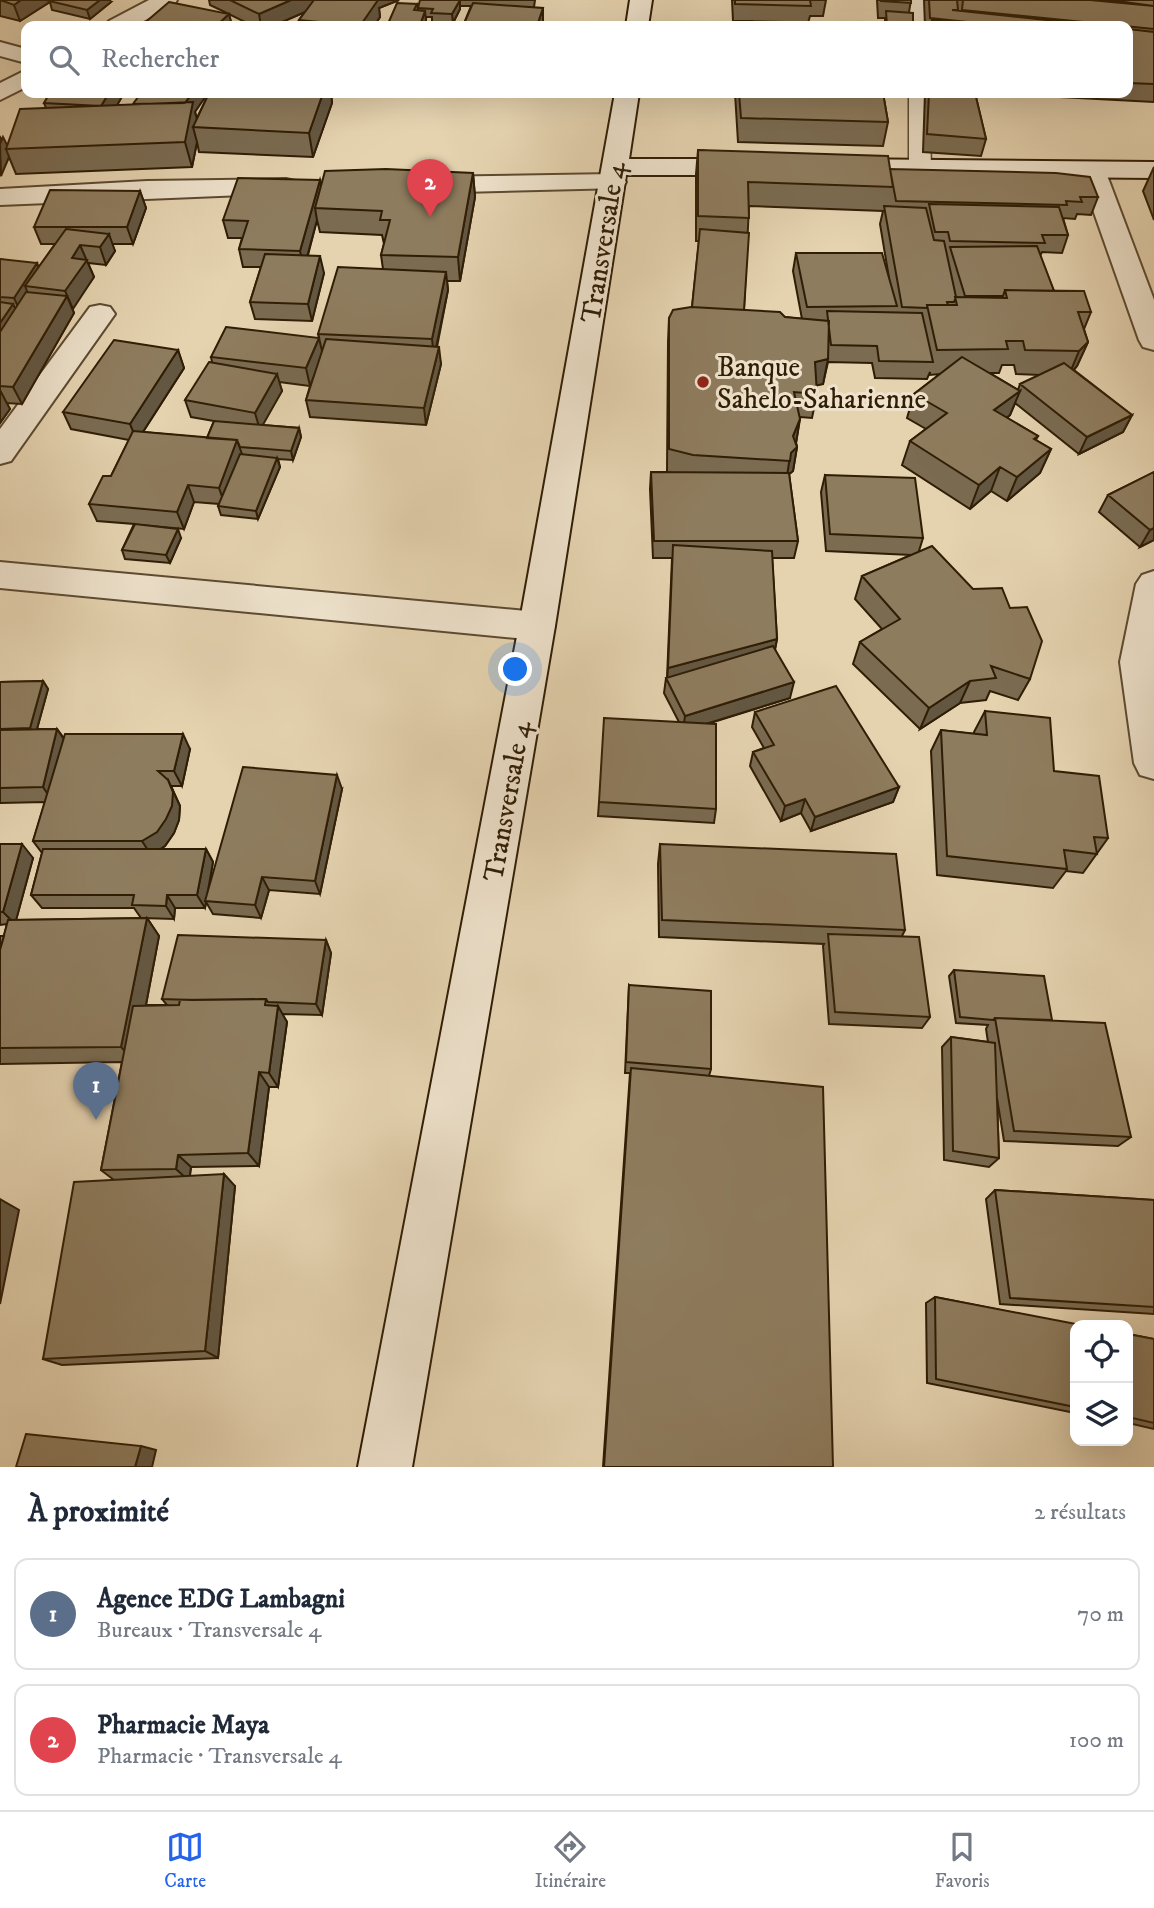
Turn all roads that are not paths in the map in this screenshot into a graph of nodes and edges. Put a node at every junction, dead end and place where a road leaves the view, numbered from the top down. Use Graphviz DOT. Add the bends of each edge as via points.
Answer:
graph roads {
  1 [pos="166,0"];
  2 [pos="641,0"];
  3 [pos="917,0"];
  4 [pos="126,21"];
  5 [pos="638,21"];
  6 [pos="918,21"];
  7 [pos="0,49"];
  8 [pos="21,55"];
  9 [pos="21,80"];
  10 [pos="0,93"];
  11 [pos="626,98"];
  12 [pos="919,98"];
  13 [pos="767,167"];
  14 [pos="809,167"];
  15 [pos="920,167"];
  16 [pos="1092,170"];
  17 [pos="1154,170"];
  18 [pos="614,175"];
  19 [pos="394,186"];
  20 [pos="312,187"];
  21 [pos="0,197"];
  22 [pos="100,314"];
  23 [pos="1154,340"];
  24 [pos="0,453"];
  25 [pos="0,575"];
  26 [pos="1154,584"];
  27 [pos="537,626"];
  28 [pos="1154,763"];
  29 [pos="385,1467"];
  1 -- 4 [label="street"];
  2 -- 5 [label="street"];
  3 -- 6 [label="lane"];
  7 -- 8 [label="street"];
  9 -- 10 [label="street"];
  11 -- 18 [label="street, Transversale 4"];
  12 -- 15 [label="lane"];
  13 -- 18 [label="street"];
  14 -- 15 [label="street"];
  15 -- 16 [label="street"];
  16 -- 17 [label="street"];
  16 -- 23 [label="street"];
  18 -- 19 [label="street"];
  18 -- 27 [label="street, Transversale 4"];
  20 -- 21 [label="street"];
  22 -- 24 [label="street"];
  25 -- 27 [label="street"];
  26 -- 28 [label="street" via="1138,662"];
  27 -- 29 [label="street, Transversale 4"];
}
